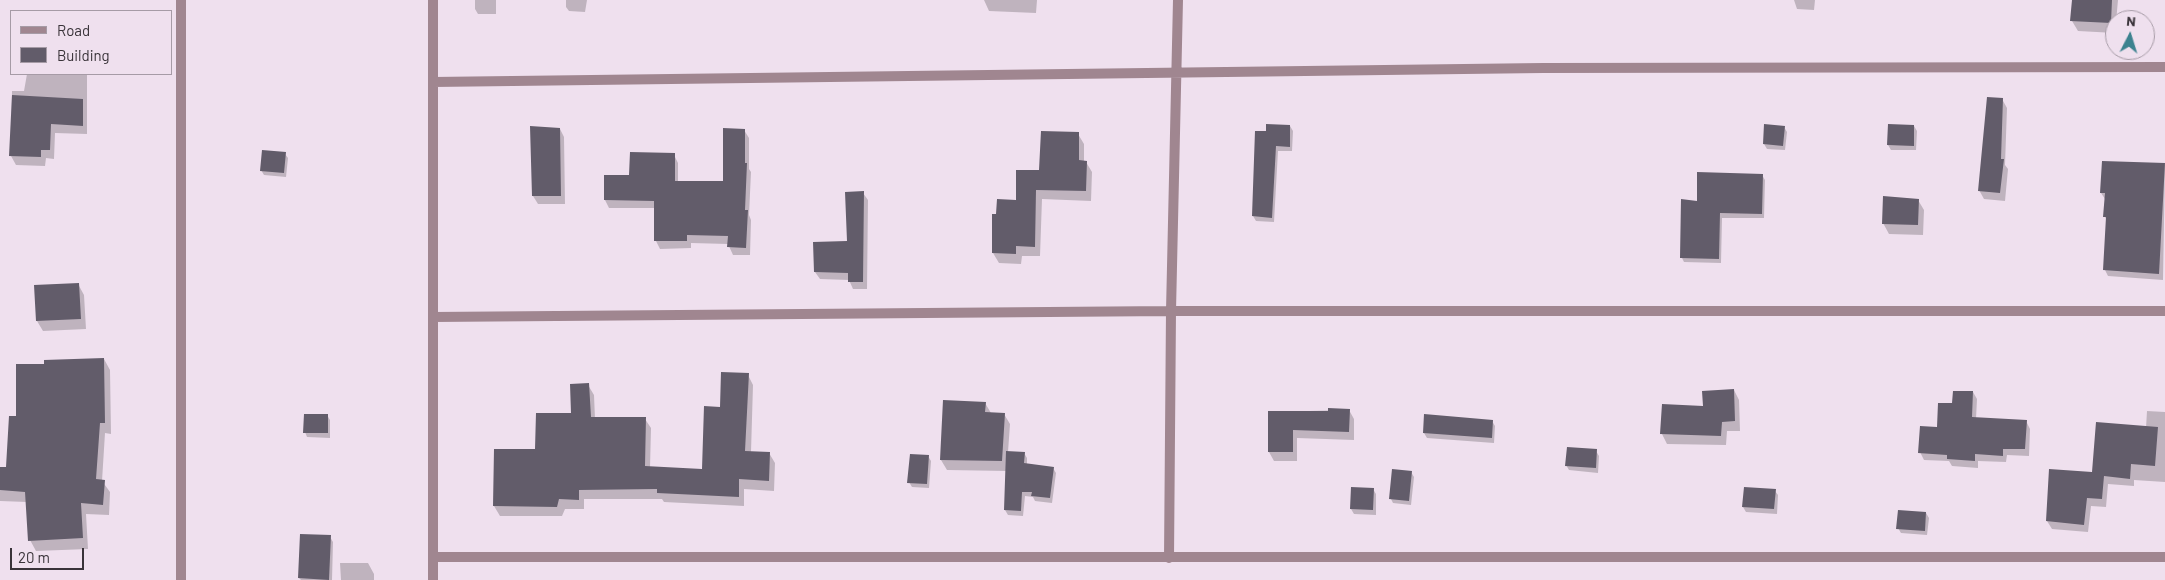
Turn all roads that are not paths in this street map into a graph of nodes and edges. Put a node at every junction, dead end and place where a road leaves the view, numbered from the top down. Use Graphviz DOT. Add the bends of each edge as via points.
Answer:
graph roads {
  1 [pos="181,0"];
  2 [pos="433,0"];
  3 [pos="1178,0"];
  4 [pos="2165,67"];
  5 [pos="1178,71"];
  6 [pos="433,82"];
  7 [pos="2165,311"];
  8 [pos="1171,312"];
  9 [pos="433,317"];
  10 [pos="433,557"];
  11 [pos="2165,557"];
  12 [pos="1169,558"];
  13 [pos="181,580"];
  14 [pos="433,580"];
  1 -- 13 [label="street"];
  2 -- 6 [label="street"];
  3 -- 5 [label="street"];
  4 -- 5 [label="street"];
  5 -- 6 [label="street"];
  5 -- 8 [label="street"];
  6 -- 9 [label="street"];
  7 -- 8 [label="street"];
  8 -- 9 [label="street"];
  8 -- 12 [label="street"];
  9 -- 10 [label="street"];
  10 -- 12 [label="street"];
  10 -- 14 [label="street"];
  11 -- 12 [label="street"];
}
